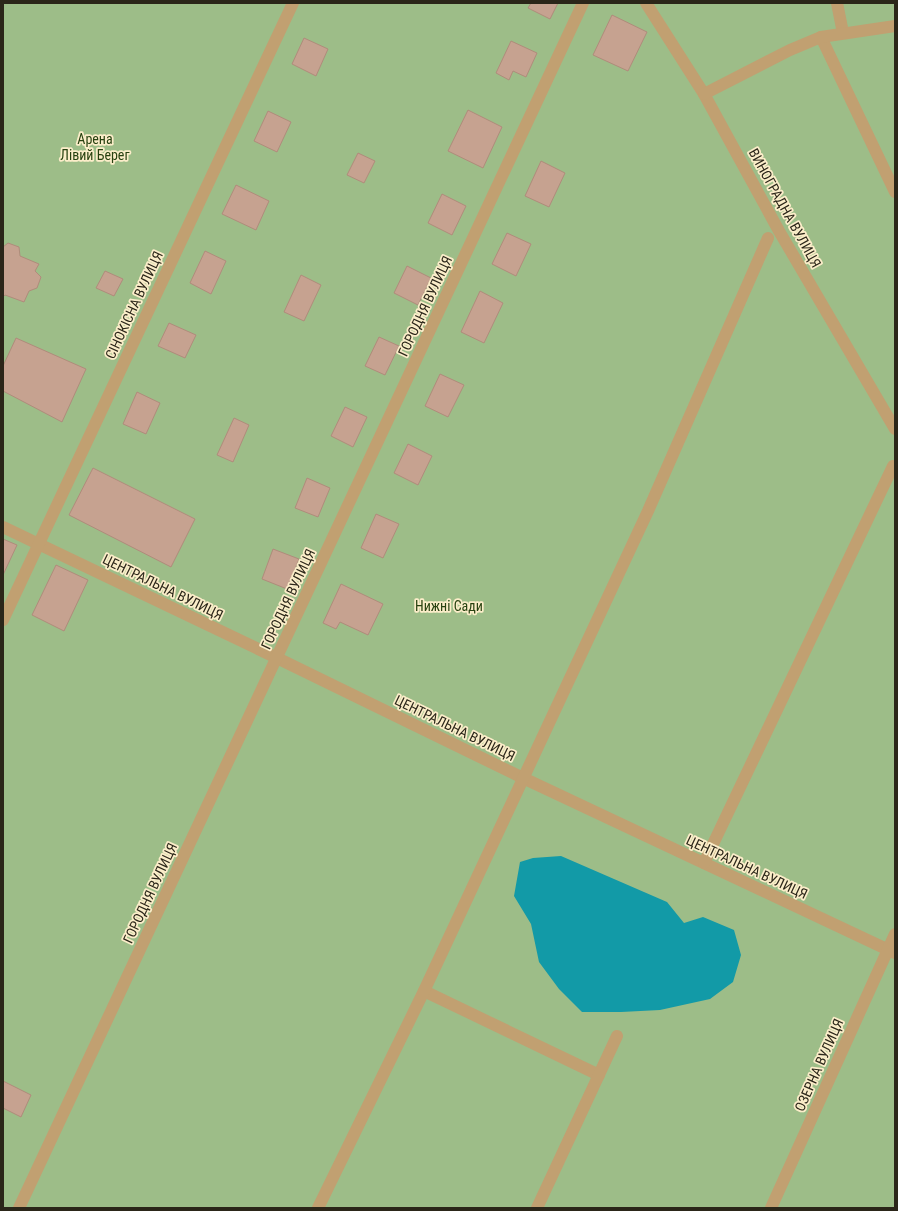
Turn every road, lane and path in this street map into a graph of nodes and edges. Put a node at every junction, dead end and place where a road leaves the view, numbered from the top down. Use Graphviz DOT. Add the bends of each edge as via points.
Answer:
graph roads {
  1 [pos="293,3"];
  2 [pos="583,3"];
  3 [pos="646,3"];
  4 [pos="837,3"];
  5 [pos="895,26"];
  6 [pos="843,33"];
  7 [pos="821,37"];
  8 [pos="704,94"];
  9 [pos="895,192"];
  10 [pos="768,238"];
  11 [pos="895,429"];
  12 [pos="893,466"];
  13 [pos="3,527"];
  14 [pos="39,544"];
  15 [pos="3,620"];
  16 [pos="277,658"];
  17 [pos="523,778"];
  18 [pos="704,863"];
  19 [pos="895,934"];
  20 [pos="891,951"];
  21 [pos="424,991"];
  22 [pos="617,1036"];
  23 [pos="599,1075"];
  24 [pos="19,1208"];
  25 [pos="318,1208"];
  26 [pos="538,1208"];
  27 [pos="771,1208"];
  1 -- 14 [label="street, СІНОКІСНА ВУЛИЦЯ"];
  2 -- 16 [label="street, ГОРОДНЯ ВУЛИЦЯ"];
  3 -- 8 [label="street, ВИНОГРАДНА ВУЛИЦЯ"];
  4 -- 6 [label="street"];
  5 -- 6 [label="street"];
  6 -- 7 [label="street"];
  7 -- 8 [label="street"];
  7 -- 9 [label="street"];
  8 -- 11 [label="street, ВИНОГРАДНА ВУЛИЦЯ" via="779,231"];
  10 -- 17 [label="street" via="648,511"];
  12 -- 18 [label="street"];
  13 -- 14 [label="street, ЦЕНТРАЛЬНА ВУЛИЦЯ"];
  14 -- 15 [label="street, СІНОКІСНА ВУЛИЦЯ"];
  14 -- 16 [label="street, ЦЕНТРАЛЬНА ВУЛИЦЯ"];
  16 -- 17 [label="street, ЦЕНТРАЛЬНА ВУЛИЦЯ"];
  16 -- 24 [label="street, ГОРОДНЯ ВУЛИЦЯ"];
  17 -- 18 [label="street, ЦЕНТРАЛЬНА ВУЛИЦЯ"];
  17 -- 21 [label="street"];
  18 -- 20 [label="street, ЦЕНТРАЛЬНА ВУЛИЦЯ"];
  19 -- 20 [label="street, ОЗЕРНА ВУЛИЦЯ"];
  20 -- 27 [label="street, ОЗЕРНА ВУЛИЦЯ"];
  21 -- 23 [label="street"];
  21 -- 25 [label="street"];
  22 -- 23 [label="street"];
  23 -- 26 [label="street"];
}
